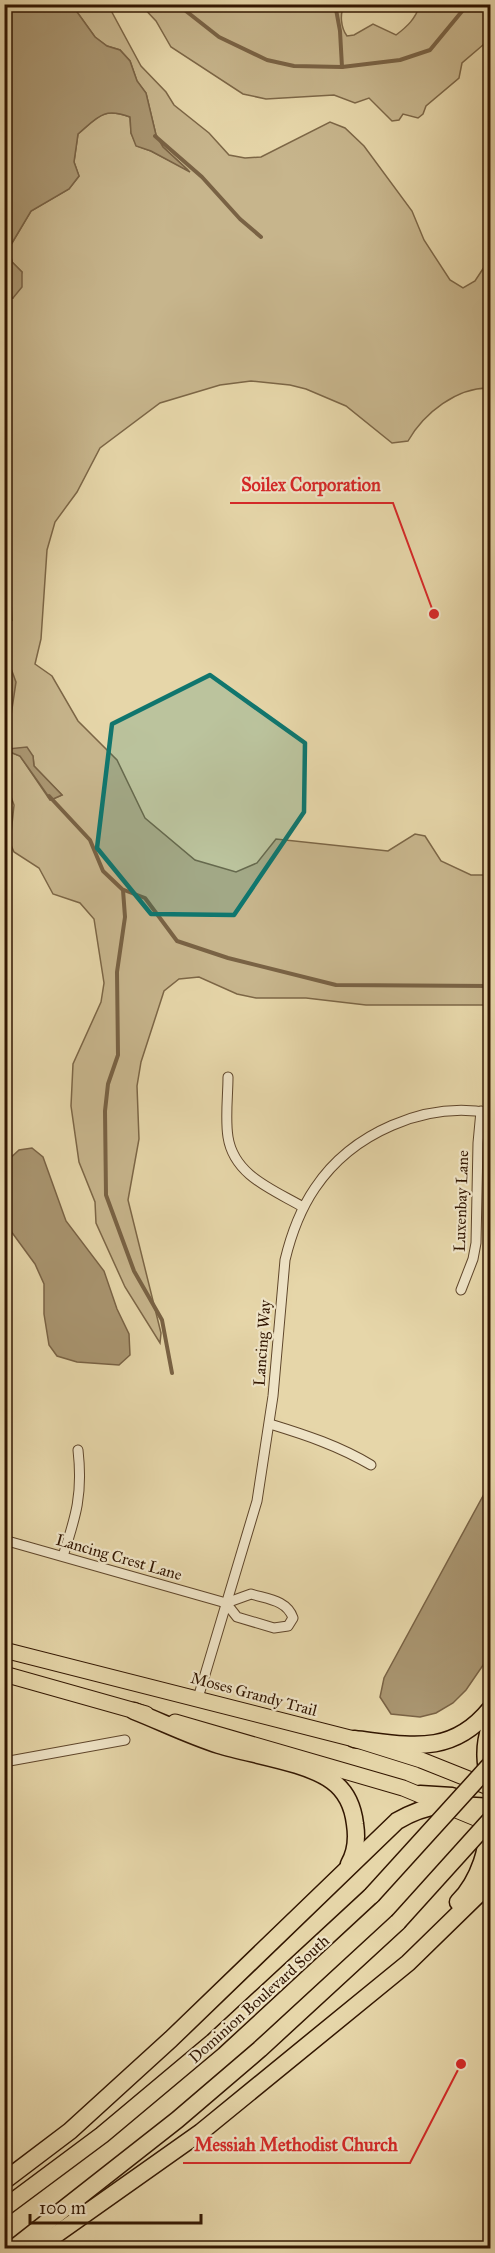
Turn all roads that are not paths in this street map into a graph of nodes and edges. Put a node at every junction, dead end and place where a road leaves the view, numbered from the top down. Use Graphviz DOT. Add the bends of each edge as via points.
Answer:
graph roads {
  1 [pos="228,1077"];
  2 [pos="486,1112"];
  3 [pos="303,1208"];
  4 [pos="461,1290"];
  5 [pos="270,1424"];
  6 [pos="78,1450"];
  7 [pos="371,1465"];
  8 [pos="4,1540"];
  9 [pos="63,1556"];
  10 [pos="226,1603"];
  11 [pos="4,1650"];
  12 [pos="4,1674"];
  13 [pos="198,1698"];
  14 [pos="490,1708"];
  15 [pos="134,1711"];
  16 [pos="490,1727"];
  17 [pos="354,1739"];
  18 [pos="125,1740"];
  19 [pos="4,1762"];
  20 [pos="490,1765"];
  21 [pos="468,1778"];
  22 [pos="490,1787"];
  23 [pos="420,1794"];
  24 [pos="444,1803"];
  25 [pos="486,1811"];
  26 [pos="341,1874"];
  27 [pos="490,1883"];
  28 [pos="337,2020"];
  29 [pos="4,2181"];
  30 [pos="4,2208"];
  31 [pos="14,2248"];
  32 [pos="37,2248"];
  1 -- 3 [label="street" via="228,1138 234,1154 245,1172"];
  2 -- 3 [label="street, Lancing Way" via="422,1115 369,1137 336,1163"];
  2 -- 4 [label="street, Luxenbay Lane" via="478,1143 474,1259"];
  3 -- 5 [label="street, Lancing Way" via="285,1260"];
  5 -- 7 [label="street" via="324,1441"];
  5 -- 10 [label="street, Lancing Way" via="257,1501"];
  6 -- 9 [label="street" via="79,1502"];
  8 -- 9 [label="street, Lancing Crest Lane"];
  9 -- 10 [label="street, Lancing Crest Lane"];
  10 -- 10 [label="street" via="251,1594 284,1604 293,1618 288,1626 274,1628 237,1617"];
  10 -- 13 [label="street, Lancing Way"];
  11 -- 13 [label="main road, Moses Grandy Trail"];
  12 -- 15 [label="main road"];
  13 -- 17 [label="main road, Moses Grandy Trail"];
  14 -- 17 [label="highway" via="471,1728 440,1743 420,1746"];
  15 -- 23 [label="main road"];
  15 -- 26 [label="highway" via="217,1745 308,1770 333,1782 349,1802 356,1831 354,1850"];
  16 -- 22 [label="highway" via="485,1757"];
  17 -- 21 [label="main road, Moses Grandy Trail"];
  18 -- 19 [label="street"];
  20 -- 30 [label="highway, Dominion Boulevard South, bridge" via="372,1894 213,2042 102,2135"];
  21 -- 22 [label="main road, Moses Grandy Trail"];
  21 -- 25 [label="highway"];
  23 -- 24 [label="main road"];
  23 -- 25 [label="highway"];
  24 -- 25 [label="highway"];
  24 -- 26 [label="highway" via="397,1821"];
  25 -- 28 [label="highway" via="482,1865 468,1892"];
  25 -- 31 [label="highway, bridge" via="398,1922 185,2113"];
  26 -- 29 [label="highway" via="126,2081 70,2131"];
  27 -- 28 [label="highway" via="408,1963"];
  28 -- 32 [label="highway" via="201,2132"];
}
